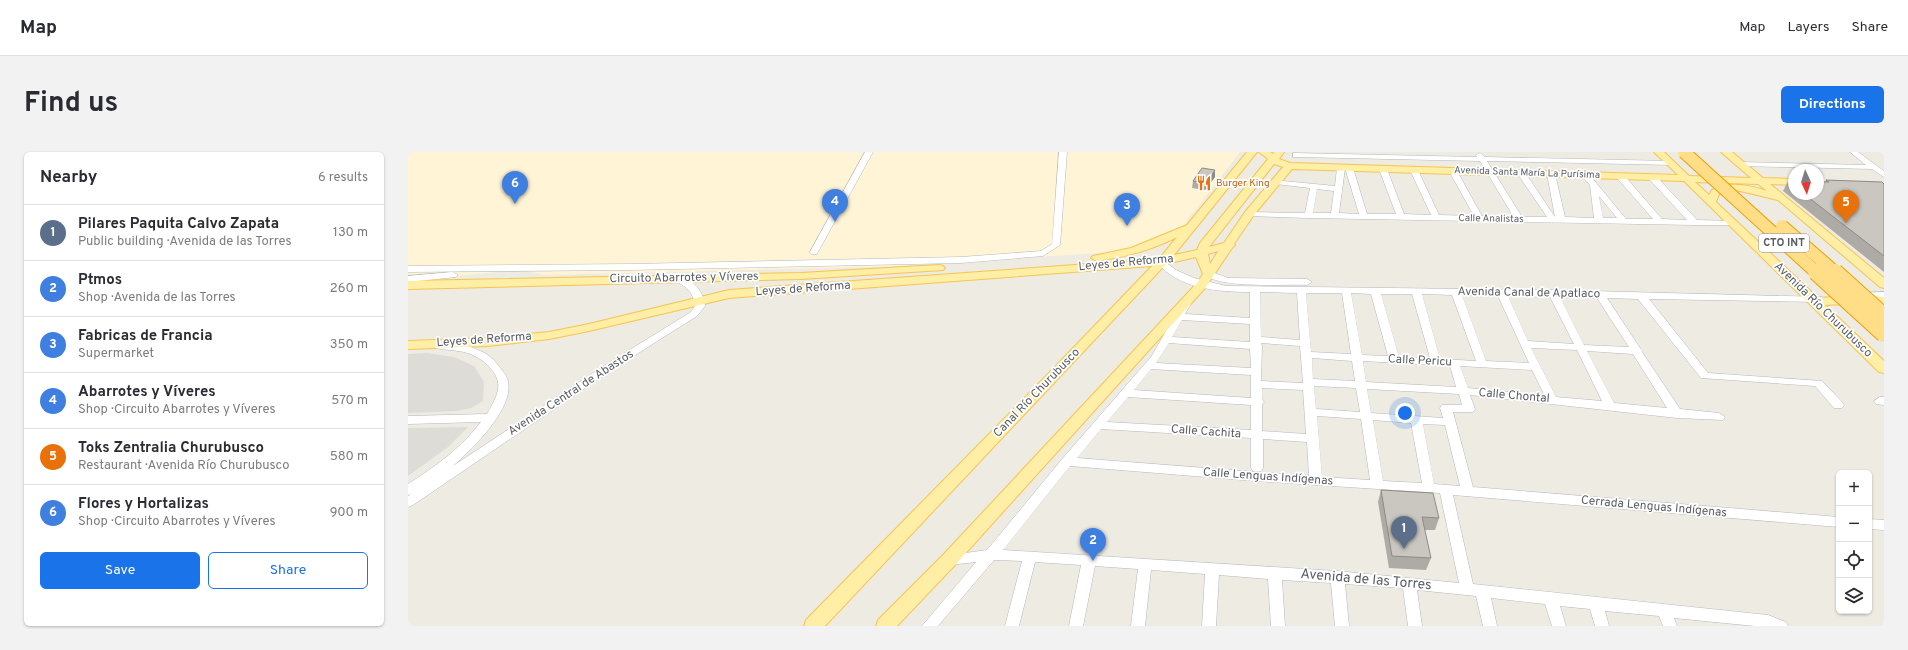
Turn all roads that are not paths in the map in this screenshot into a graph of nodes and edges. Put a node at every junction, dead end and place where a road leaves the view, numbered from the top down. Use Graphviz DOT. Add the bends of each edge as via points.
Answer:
graph roads {
  1 [pos="869,152"];
  2 [pos="1063,152"];
  3 [pos="1252,152"];
  4 [pos="1264,152"];
  5 [pos="1578,152"];
  6 [pos="1659,152"];
  7 [pos="1684,152"];
  8 [pos="1699,152"];
  9 [pos="1726,152"];
  10 [pos="1854,152"];
  11 [pos="1297,153"];
  12 [pos="1317,154"];
  13 [pos="1277,156"];
  14 [pos="1480,156"];
  15 [pos="1586,162"];
  16 [pos="1670,163"];
  17 [pos="1740,164"];
  18 [pos="1289,166"];
  19 [pos="1873,167"];
  20 [pos="1345,168"];
  21 [pos="1383,169"];
  22 [pos="1414,170"];
  23 [pos="1453,171"];
  24 [pos="1491,172"];
  25 [pos="1520,173"];
  26 [pos="1551,174"];
  27 [pos="1585,175"];
  28 [pos="1884,175"];
  29 [pos="1231,176"];
  30 [pos="1620,176"];
  31 [pos="1652,177"];
  32 [pos="1686,178"];
  33 [pos="1247,181"];
  34 [pos="1760,181"];
  35 [pos="1276,182"];
  36 [pos="1788,182"];
  37 [pos="1314,186"];
  38 [pos="1593,186"];
  39 [pos="1339,189"];
  40 [pos="1712,202"];
  41 [pos="1788,204"];
  42 [pos="1249,214"];
  43 [pos="1308,216"];
  44 [pos="1335,216"];
  45 [pos="1364,217"];
  46 [pos="1401,217"];
  47 [pos="1436,218"];
  48 [pos="1480,219"];
  49 [pos="1519,219"];
  50 [pos="1557,220"];
  51 [pos="1599,221"];
  52 [pos="1624,221"];
  53 [pos="1660,222"];
  54 [pos="1695,223"];
  55 [pos="1733,223"];
  56 [pos="1193,226"];
  57 [pos="1230,245"];
  58 [pos="814,252"];
  59 [pos="1202,253"];
  60 [pos="1161,262"];
  61 [pos="523,268"];
  62 [pos="408,269"];
  63 [pos="1868,271"];
  64 [pos="676,278"];
  65 [pos="408,279"];
  66 [pos="1206,279"];
  67 [pos="1884,284"];
  68 [pos="408,285"];
  69 [pos="1323,286"];
  70 [pos="1256,290"];
  71 [pos="1301,290"];
  72 [pos="1346,290"];
  73 [pos="1375,291"];
  74 [pos="1416,291"];
  75 [pos="1456,292"];
  76 [pos="1502,293"];
  77 [pos="1553,293"];
  78 [pos="1600,295"];
  79 [pos="1884,295"];
  80 [pos="1641,296"];
  81 [pos="1871,296"];
  82 [pos="1189,298"];
  83 [pos="1811,298"];
  84 [pos="699,300"];
  85 [pos="1884,301"];
  86 [pos="1884,316"];
  87 [pos="1180,317"];
  88 [pos="1256,320"];
  89 [pos="1884,334"];
  90 [pos="1166,340"];
  91 [pos="1257,343"];
  92 [pos="1304,343"];
  93 [pos="1524,344"];
  94 [pos="409,345"];
  95 [pos="1579,347"];
  96 [pos="1638,351"];
  97 [pos="1305,355"];
  98 [pos="1356,357"];
  99 [pos="1394,359"];
  100 [pos="1436,362"];
  101 [pos="1454,363"];
  102 [pos="1482,364"];
  103 [pos="1148,366"];
  104 [pos="1535,367"];
  105 [pos="1884,369"];
  106 [pos="1257,372"];
  107 [pos="1258,384"];
  108 [pos="1308,385"];
  109 [pos="1361,385"];
  110 [pos="1464,391"];
  111 [pos="1125,393"];
  112 [pos="1552,399"];
  113 [pos="1258,402"];
  114 [pos="1838,405"];
  115 [pos="1610,406"];
  116 [pos="1310,412"];
  117 [pos="1677,414"];
  118 [pos="1719,416"];
  119 [pos="1366,417"];
  120 [pos="491,418"];
  121 [pos="408,420"];
  122 [pos="1416,420"];
  123 [pos="1450,422"];
  124 [pos="1099,425"];
  125 [pos="1258,436"];
  126 [pos="1313,438"];
  127 [pos="1067,460"];
  128 [pos="1257,468"];
  129 [pos="1316,480"];
  130 [pos="1377,484"];
  131 [pos="1429,488"];
  132 [pos="1444,489"];
  133 [pos="408,490"];
  134 [pos="1468,491"];
  135 [pos="408,502"];
  136 [pos="1836,522"];
  137 [pos="1872,524"];
  138 [pos="1884,525"];
  139 [pos="992,556"];
  140 [pos="1030,556"];
  141 [pos="949,560"];
  142 [pos="1089,561"];
  143 [pos="1145,566"];
  144 [pos="1212,570"];
  145 [pos="1275,573"];
  146 [pos="1337,577"];
  147 [pos="1409,583"];
  148 [pos="1474,590"];
  149 [pos="1550,598"];
  150 [pos="1596,604"];
  151 [pos="1664,611"];
  152 [pos="1733,622"];
  153 [pos="813,626"];
  154 [pos="884,626"];
  155 [pos="929,626"];
  156 [pos="1012,626"];
  157 [pos="1076,626"];
  158 [pos="1138,626"];
  159 [pos="1209,626"];
  160 [pos="1278,626"];
  161 [pos="1342,626"];
  162 [pos="1415,626"];
  163 [pos="1490,626"];
  164 [pos="1559,626"];
  165 [pos="1602,626"];
  166 [pos="1670,626"];
  167 [pos="1781,626"];
  1 -- 58 [label="street"];
  2 -- 61 [label="street" via="1056,245 1043,253 960,260"];
  3 -- 29 [label="main road, Canal Río Churubusco"];
  4 -- 13 [label="main road, Avenida Santa María La Purísima"];
  5 -- 15 [label="street"];
  6 -- 16 [label="main road, Avenida Río Churubusco / CTO INT"];
  7 -- 89 [label="highway, CTO INT, bridge"];
  8 -- 86 [label="highway, CTO INT, bridge"];
  9 -- 17 [label="main road, CTO INT"];
  10 -- 19 [label="street"];
  11 -- 12 [label="street"];
  11 -- 18 [label="street"];
  12 -- 14 [label="street"];
  13 -- 18 [label="main road, Avenida Santa María La Purísima"];
  13 -- 33 [label="main road"];
  14 -- 15 [label="street"];
  14 -- 24 [label="street"];
  15 -- 16 [label="street"];
  16 -- 32 [label="main road, Avenida Río Churubusco / CTO INT"];
  17 -- 19 [label="street"];
  17 -- 34 [label="main road, CTO INT"];
  18 -- 20 [label="main road, Avenida Santa María La Purísima"];
  18 -- 35 [label="main road"];
  19 -- 28 [label="street"];
  20 -- 21 [label="main road, Avenida Santa María La Purísima"];
  20 -- 39 [label="street"];
  20 -- 45 [label="street"];
  21 -- 22 [label="main road, Avenida Santa María La Purísima"];
  21 -- 46 [label="street"];
  22 -- 23 [label="main road, Avenida Santa María La Purísima"];
  22 -- 47 [label="street"];
  23 -- 24 [label="main road, Avenida Santa María La Purísima"];
  23 -- 48 [label="street"];
  24 -- 25 [label="main road, Avenida Santa María La Purísima"];
  24 -- 49 [label="street"];
  25 -- 26 [label="main road, Avenida Santa María La Purísima"];
  25 -- 50 [label="street"];
  26 -- 27 [label="main road, Avenida Santa María La Purísima"];
  26 -- 50 [label="street"];
  27 -- 30 [label="main road, Avenida Santa María La Purísima"];
  27 -- 38 [label="street"];
  29 -- 33 [label="main road"];
  29 -- 56 [label="main road, Canal Río Churubusco"];
  30 -- 31 [label="main road, Avenida Santa María La Purísima"];
  30 -- 53 [label="street"];
  31 -- 32 [label="main road, Avenida Santa María La Purísima"];
  31 -- 54 [label="street"];
  32 -- 34 [label="main road, Avenida Santa María La Purísima"];
  32 -- 40 [label="main road, Avenida Río Churubusco / CTO INT"];
  33 -- 59 [label="main road"];
  34 -- 36 [label="main road, Avenida Santa María La Purísima"];
  34 -- 41 [label="main road, CTO INT"];
  35 -- 37 [label="street"];
  35 -- 42 [label="main road"];
  37 -- 39 [label="street"];
  37 -- 43 [label="street"];
  38 -- 51 [label="street"];
  38 -- 52 [label="street"];
  39 -- 44 [label="street"];
  40 -- 41 [label="main road" via="1718,190 1736,188 1759,192"];
  40 -- 55 [label="main road, Avenida Río Churubusco / CTO INT"];
  41 -- 63 [label="main road, CTO INT"];
  42 -- 43 [label="street, Calle Analistas"];
  42 -- 57 [label="main road"];
  43 -- 44 [label="street, Calle Analistas"];
  44 -- 45 [label="street, Calle Analistas"];
  45 -- 46 [label="street, Calle Analistas"];
  46 -- 47 [label="street, Calle Analistas"];
  47 -- 48 [label="street, Calle Analistas"];
  48 -- 49 [label="street, Calle Analistas"];
  49 -- 50 [label="street, Calle Analistas"];
  50 -- 51 [label="street, Calle Analistas"];
  51 -- 52 [label="street, Calle Analistas"];
  52 -- 53 [label="street, Calle Analistas"];
  53 -- 54 [label="street, Calle Analistas"];
  54 -- 55 [label="street, Calle Analistas"];
  55 -- 83 [label="main road, Avenida Río Churubusco / CTO INT"];
  56 -- 60 [label="main road, Canal Río Churubusco"];
  56 -- 64 [label="main road, Circuito Abarrotes y Víveres" via="1145,248 1105,257 876,273"];
  57 -- 59 [label="main road, Leyes de Reforma"];
  57 -- 66 [label="main road"];
  59 -- 60 [label="main road, Leyes de Reforma"];
  59 -- 66 [label="main road"];
  60 -- 66 [label="street" via="1171,271"];
  60 -- 84 [label="main road, Leyes de Reforma" via="745,293"];
  60 -- 153 [label="main road, Canal Río Churubusco"];
  61 -- 62 [label="street"];
  61 -- 65 [label="street"];
  63 -- 67 [label="main road, CTO INT"];
  63 -- 81 [label="main road" via="1878,290"];
  64 -- 68 [label="main road, Circuito Abarrotes y Víveres"];
  64 -- 84 [label="street" via="693,286"];
  66 -- 69 [label="street, Avenida Canal de Apatlaco"];
  66 -- 70 [label="street, Avenida Canal de Apatlaco" via="1220,289"];
  66 -- 82 [label="main road"];
  69 -- 71 [label="street, Avenida Canal de Apatlaco"];
  69 -- 72 [label="street, Avenida Canal de Apatlaco"];
  69 -- 83 [label="street, Avenida Canal de Apatlaco"];
  70 -- 71 [label="street, Avenida Canal de Apatlaco"];
  70 -- 88 [label="street"];
  71 -- 92 [label="street"];
  72 -- 73 [label="street, Avenida Canal de Apatlaco"];
  72 -- 98 [label="street"];
  73 -- 74 [label="street, Avenida Canal de Apatlaco"];
  73 -- 99 [label="street"];
  74 -- 75 [label="street, Avenida Canal de Apatlaco"];
  74 -- 100 [label="street"];
  75 -- 76 [label="street, Avenida Canal de Apatlaco"];
  75 -- 102 [label="street"];
  76 -- 77 [label="street, Avenida Canal de Apatlaco"];
  76 -- 93 [label="street"];
  77 -- 78 [label="street, Avenida Canal de Apatlaco"];
  77 -- 95 [label="street"];
  78 -- 80 [label="street, Avenida Canal de Apatlaco"];
  78 -- 96 [label="street"];
  79 -- 81 [label="street, Avenida Canal de Apatlaco"];
  80 -- 83 [label="street, Avenida Canal de Apatlaco"];
  80 -- 114 [label="street" via="1705,376 1818,382"];
  81 -- 83 [label="street, Avenida Canal de Apatlaco"];
  82 -- 87 [label="street"];
  82 -- 141 [label="main road"];
  83 -- 85 [label="main road"];
  83 -- 105 [label="main road, Avenida Río Churubusco / CTO INT"];
  84 -- 94 [label="main road, Leyes de Reforma" via="617,321 536,337"];
  84 -- 135 [label="street, Avenida Central de Abastos" via="700,306 694,314 606,369"];
  87 -- 88 [label="street"];
  87 -- 90 [label="street"];
  88 -- 91 [label="street"];
  90 -- 91 [label="street"];
  90 -- 103 [label="street"];
  91 -- 92 [label="street"];
  91 -- 106 [label="street"];
  92 -- 97 [label="street"];
  93 -- 95 [label="street"];
  93 -- 104 [label="street"];
  94 -- 120 [label="street, Avenida Central de Abastos" via="453,347 476,352 492,362 503,382 500,401"];
  95 -- 96 [label="street"];
  95 -- 115 [label="street"];
  96 -- 117 [label="street"];
  97 -- 98 [label="street, Calle Pericu"];
  97 -- 108 [label="street"];
  98 -- 99 [label="street, Calle Pericu"];
  98 -- 109 [label="street"];
  99 -- 100 [label="street, Calle Pericu"];
  100 -- 101 [label="street, Calle Pericu"];
  101 -- 102 [label="street, Calle Pericu"];
  101 -- 110 [label="street"];
  102 -- 104 [label="street, Calle Pericu"];
  103 -- 106 [label="street"];
  103 -- 111 [label="street"];
  104 -- 112 [label="street"];
  106 -- 107 [label="street"];
  107 -- 108 [label="street, Calle Chontal"];
  107 -- 113 [label="street"];
  108 -- 109 [label="street, Calle Chontal"];
  108 -- 116 [label="street"];
  109 -- 110 [label="street, Calle Chontal"];
  109 -- 119 [label="street"];
  110 -- 112 [label="street, Calle Chontal"];
  110 -- 123 [label="street" via="1469,409 1446,408"];
  111 -- 113 [label="street"];
  111 -- 124 [label="street"];
  112 -- 115 [label="street, Calle Chontal"];
  113 -- 125 [label="street"];
  115 -- 117 [label="street, Calle Chontal"];
  116 -- 119 [label="street"];
  116 -- 126 [label="street"];
  117 -- 118 [label="street, Calle Chontal"];
  119 -- 122 [label="street"];
  119 -- 130 [label="street"];
  120 -- 121 [label="street"];
  120 -- 133 [label="street, Avenida Central de Abastos" via="450,461"];
  122 -- 123 [label="street"];
  122 -- 131 [label="street"];
  123 -- 134 [label="street"];
  124 -- 125 [label="street, Calle Cachita"];
  124 -- 127 [label="street"];
  125 -- 126 [label="street, Calle Cachita"];
  125 -- 128 [label="street"];
  126 -- 129 [label="street"];
  127 -- 129 [label="street, Calle Lenguas Indígenas"];
  127 -- 139 [label="street"];
  129 -- 130 [label="street, Calle Lenguas Indígenas"];
  130 -- 131 [label="street, Calle Lenguas Indígenas"];
  131 -- 132 [label="street, Calle Lenguas Indígenas"];
  132 -- 134 [label="street, Calle Lenguas Indígenas"];
  132 -- 148 [label="street"];
  134 -- 136 [label="street, Cerrada Lenguas Indígenas"];
  137 -- 138 [label="street"];
  139 -- 140 [label="street, Avenida de las Torres"];
  139 -- 141 [label="street, Avenida de las Torres"];
  139 -- 155 [label="street"];
  140 -- 142 [label="street, Avenida de las Torres"];
  140 -- 156 [label="street"];
  141 -- 154 [label="main road"];
  142 -- 143 [label="street, Avenida de las Torres"];
  142 -- 157 [label="street"];
  143 -- 144 [label="street, Avenida de las Torres"];
  143 -- 158 [label="street"];
  144 -- 145 [label="street, Avenida de las Torres"];
  144 -- 159 [label="street"];
  145 -- 146 [label="street, Avenida de las Torres"];
  145 -- 160 [label="street"];
  146 -- 147 [label="street, Avenida de las Torres"];
  146 -- 161 [label="street"];
  147 -- 148 [label="street, Avenida de las Torres"];
  147 -- 162 [label="street"];
  148 -- 149 [label="street, Avenida de las Torres"];
  148 -- 163 [label="street"];
  149 -- 150 [label="street, Avenida de las Torres"];
  149 -- 164 [label="street"];
  150 -- 151 [label="street, Avenida de las Torres"];
  150 -- 165 [label="street"];
  151 -- 152 [label="street, Avenida de las Torres"];
  151 -- 166 [label="street"];
  152 -- 167 [label="street, Avenida de las Torres" via="1768,621"];
}
